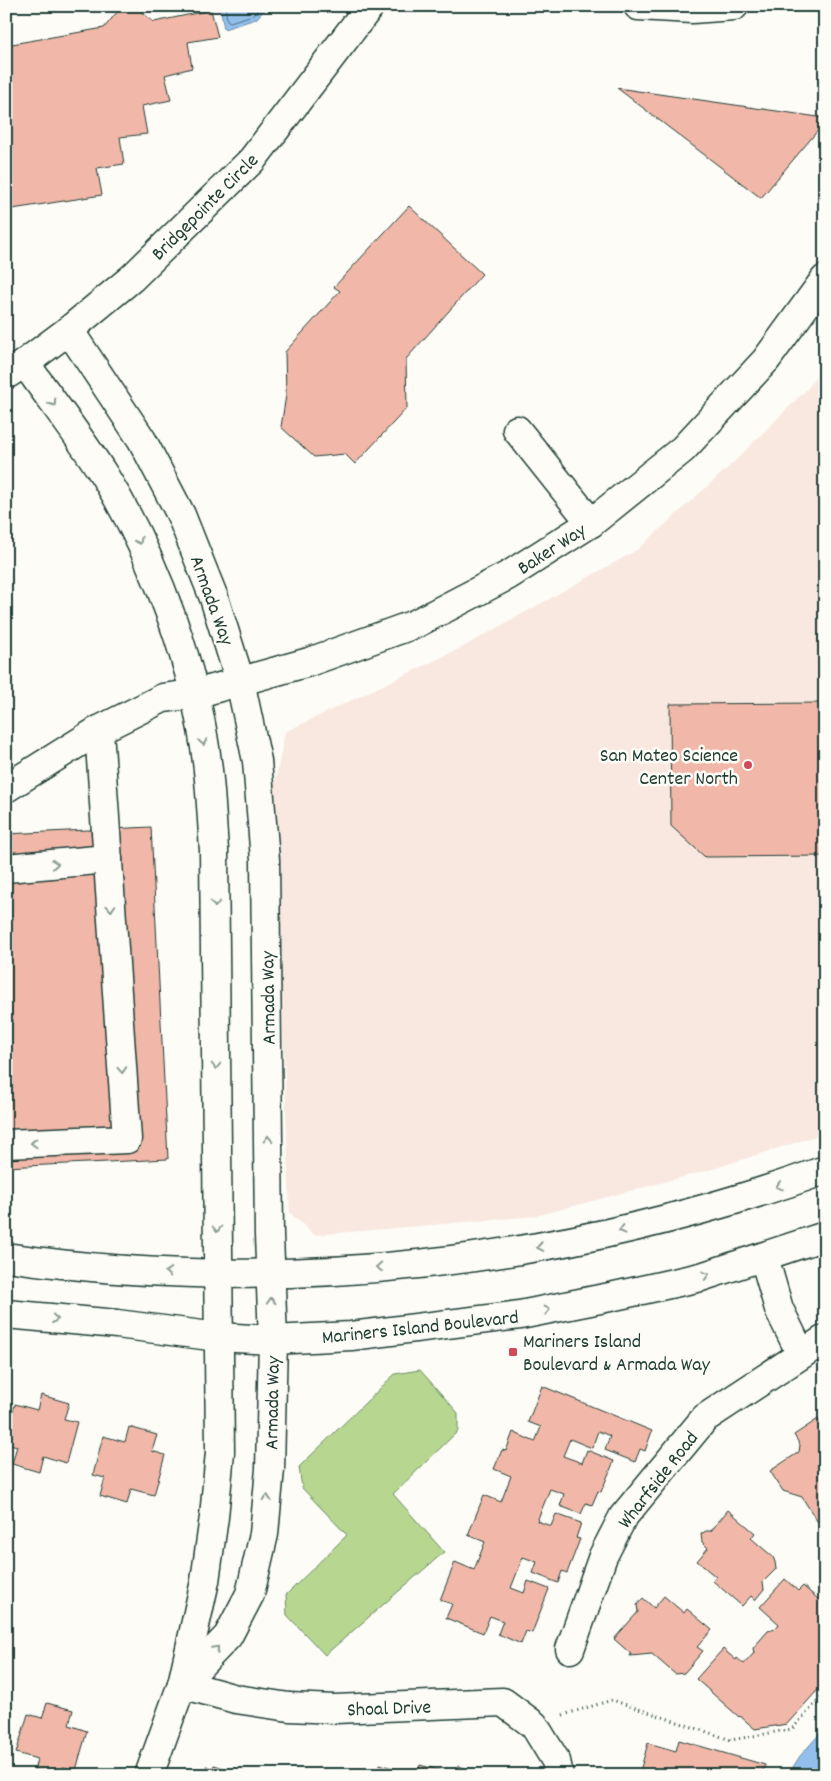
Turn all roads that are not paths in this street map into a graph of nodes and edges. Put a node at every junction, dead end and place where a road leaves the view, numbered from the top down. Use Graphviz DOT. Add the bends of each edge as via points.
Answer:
graph roads {
  1 [pos="370,6"];
  2 [pos="638,6"];
  3 [pos="734,6"];
  4 [pos="825,279"];
  5 [pos="69,330"];
  6 [pos="16,369"];
  7 [pos="517,430"];
  8 [pos="591,522"];
  9 [pos="240,681"];
  10 [pos="194,694"];
  11 [pos="99,730"];
  12 [pos="6,788"];
  13 [pos="108,859"];
  14 [pos="6,868"];
  15 [pos="6,1144"];
  16 [pos="825,1170"];
  17 [pos="825,1236"];
  18 [pos="6,1257"];
  19 [pos="764,1257"];
  20 [pos="217,1274"];
  21 [pos="270,1274"];
  22 [pos="6,1314"];
  23 [pos="218,1336"];
  24 [pos="825,1339"];
  25 [pos="272,1340"];
  26 [pos="801,1354"];
  27 [pos="570,1649"];
  28 [pos="182,1684"];
  29 [pos="149,1775"];
  30 [pos="559,1775"];
  1 -- 5 [label="street, Bridgepointe Circle" via="252,160 132,278"];
  2 -- 3 [label="street" via="684,9"];
  4 -- 8 [label="street, Baker Way" via="766,360 683,450"];
  5 -- 6 [label="street, Bridgepointe Circle"];
  5 -- 9 [label="street, Armada Way" via="142,440 181,515 214,598"];
  6 -- 10 [label="street, Armada Way, one-way" via="104,475 141,544 174,622"];
  7 -- 8 [label="street"];
  8 -- 9 [label="street, Baker Way" via="509,576 416,624 309,662"];
  9 -- 10 [label="street, Baker Way"];
  21 -- 9 [label="street, Armada Way, one-way" via="265,860 257,761"];
  10 -- 11 [label="street, Baker Way" via="163,698"];
  10 -- 20 [label="street, Armada Way, one-way" via="208,770 214,850"];
  11 -- 12 [label="street, Baker Way"];
  11 -- 13 [label="street"];
  14 -- 13 [label="street, one-way"];
  13 -- 15 [label="street, one-way" via="127,1139"];
  16 -- 21 [label="street, one-way" via="737,1199 578,1240 431,1263"];
  17 -- 19 [label="street, Mariners Island Boulevard"];
  20 -- 18 [label="street, one-way"];
  25 -- 19 [label="street, Mariners Island Boulevard, one-way" via="352,1336 520,1315 701,1277"];
  19 -- 26 [label="street" via="779,1309"];
  20 -- 21 [label="street"];
  20 -- 23 [label="street, Armada Way"];
  25 -- 21 [label="street, Armada Way, one-way"];
  22 -- 23 [label="street, Mariners Island Boulevard, one-way"];
  23 -- 25 [label="street, Mariners Island Boulevard"];
  23 -- 28 [label="street, Armada Way" via="220,1452 214,1517 205,1580"];
  24 -- 26 [label="street, Wharfside Road"];
  28 -- 25 [label="street, Armada Way, one-way" via="228,1636 250,1594 264,1534 268,1488"];
  26 -- 27 [label="street, Wharfside Road" via="705,1418 623,1517 603,1556"];
  28 -- 29 [label="street, Armada Way"];
  28 -- 30 [label="street, Shoal Drive" via="236,1699 289,1707 335,1709 503,1702 534,1725 556,1761"];
}
